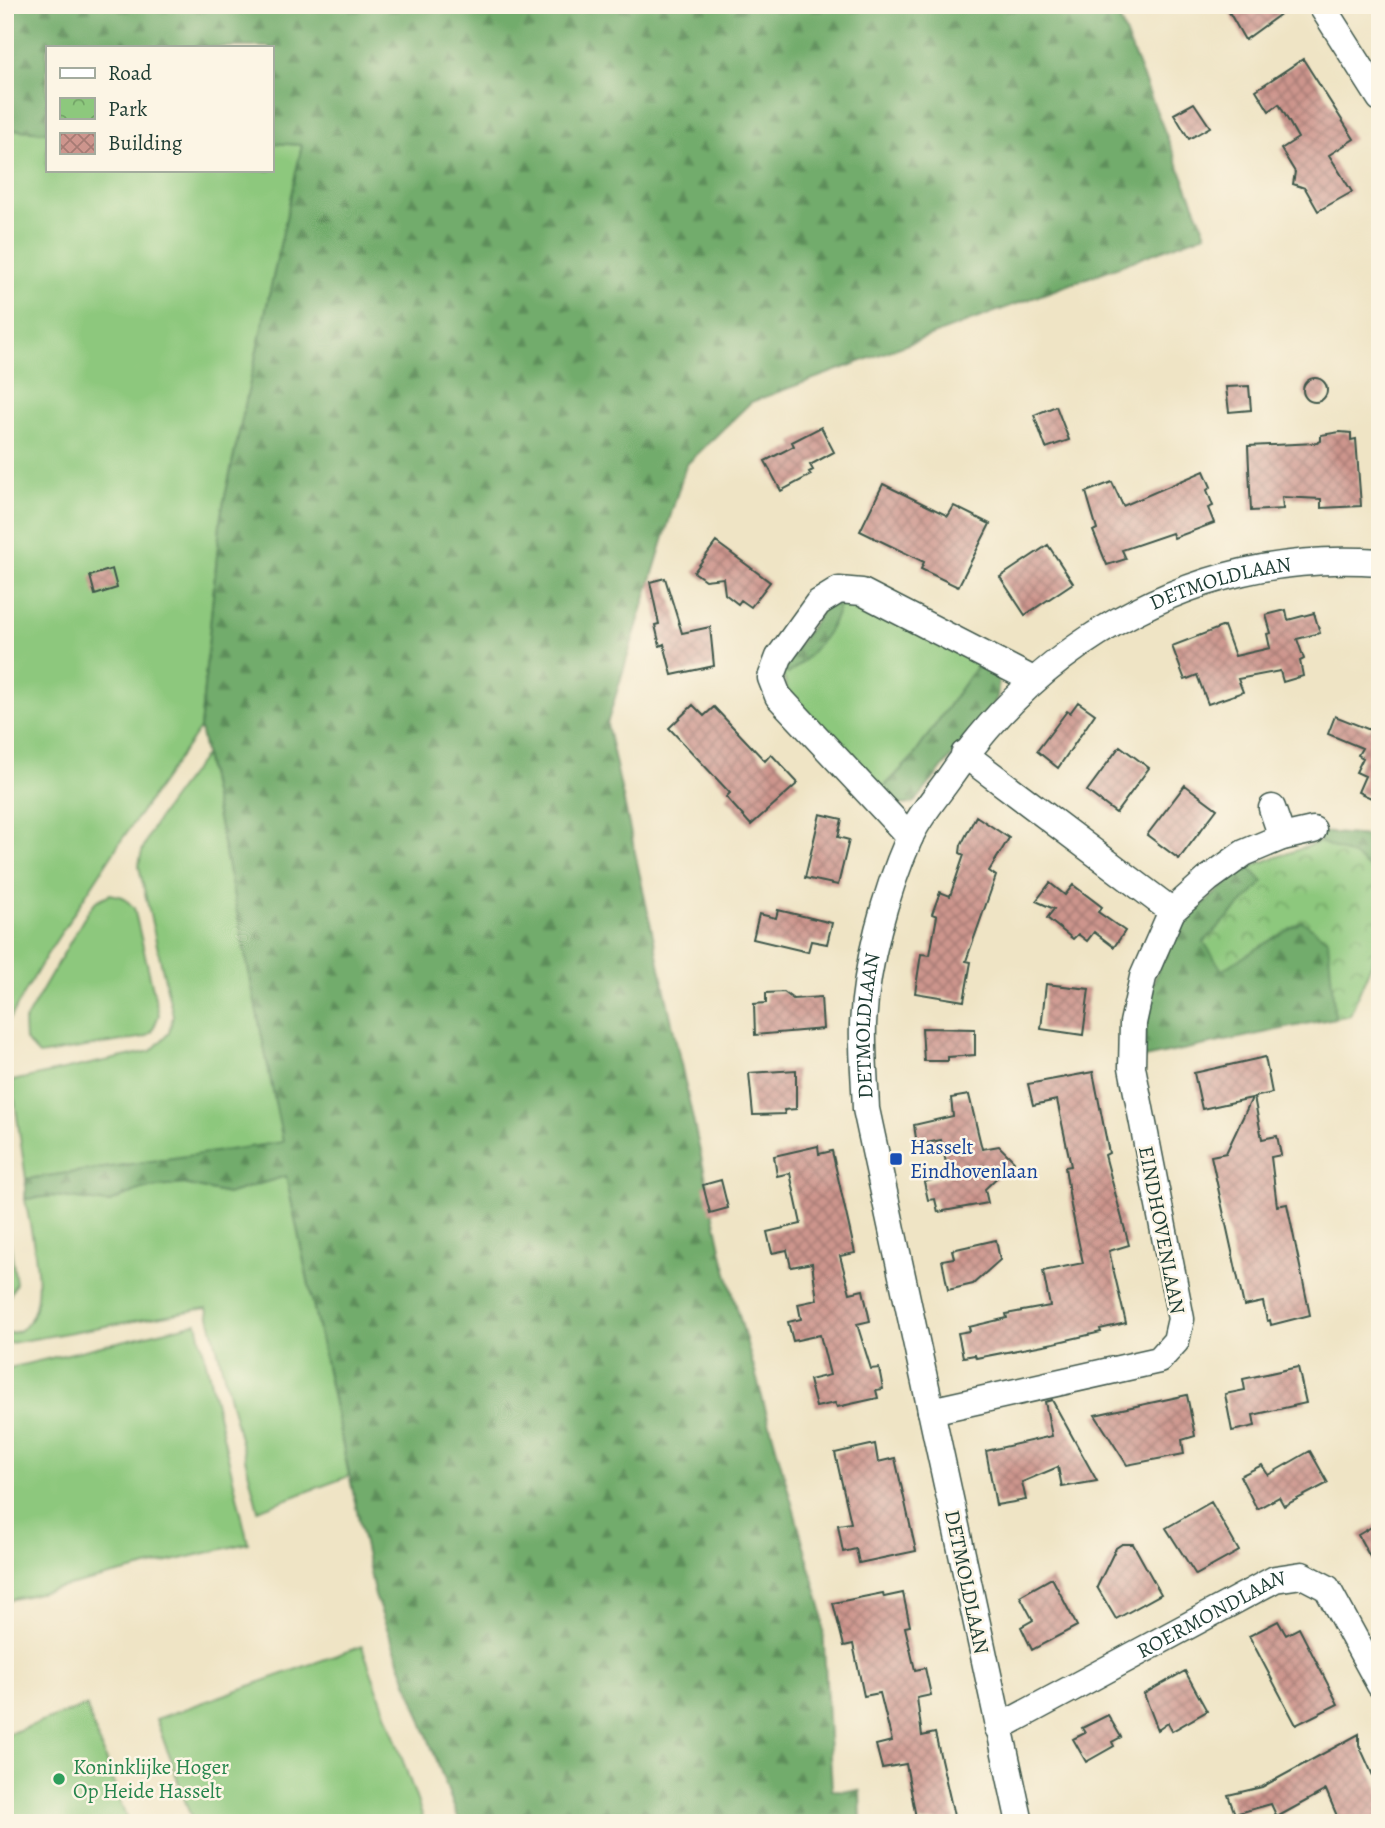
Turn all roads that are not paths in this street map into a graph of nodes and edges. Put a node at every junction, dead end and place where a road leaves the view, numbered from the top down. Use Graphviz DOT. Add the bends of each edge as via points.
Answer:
graph roads {
  1 [pos="1321,5"];
  2 [pos="1380,98"];
  3 [pos="1380,562"];
  4 [pos="1033,680"];
  5 [pos="964,754"];
  6 [pos="1272,808"];
  7 [pos="1313,830"];
  8 [pos="909,837"];
  9 [pos="1282,837"];
  10 [pos="1172,911"];
  11 [pos="931,1410"];
  12 [pos="1380,1685"];
  13 [pos="999,1728"];
  14 [pos="1020,1823"];
  1 -- 2 [label="street"];
  3 -- 4 [label="street, DETMOLDLAAN" via="1289,563 1180,591 1100,629"];
  4 -- 5 [label="street, DETMOLDLAAN"];
  4 -- 8 [label="street" via="862,592 839,590 818,603 779,657 771,678 778,696"];
  5 -- 8 [label="street, DETMOLDLAAN"];
  5 -- 10 [label="street"];
  6 -- 9 [label="street"];
  7 -- 9 [label="street, EINDHOVENLAAN"];
  8 -- 11 [label="street, DETMOLDLAAN" via="880,923 863,1024 866,1097"];
  9 -- 10 [label="street, EINDHOVENLAAN" via="1244,853"];
  10 -- 11 [label="street, EINDHOVENLAAN" via="1143,977 1133,1023 1132,1067 1181,1319 1176,1341 1158,1360"];
  11 -- 13 [label="street, DETMOLDLAAN"];
  12 -- 13 [label="street, ROERMONDLAAN" via="1327,1588 1302,1575 1275,1578"];
  13 -- 14 [label="street, DETMOLDLAAN"];
}
